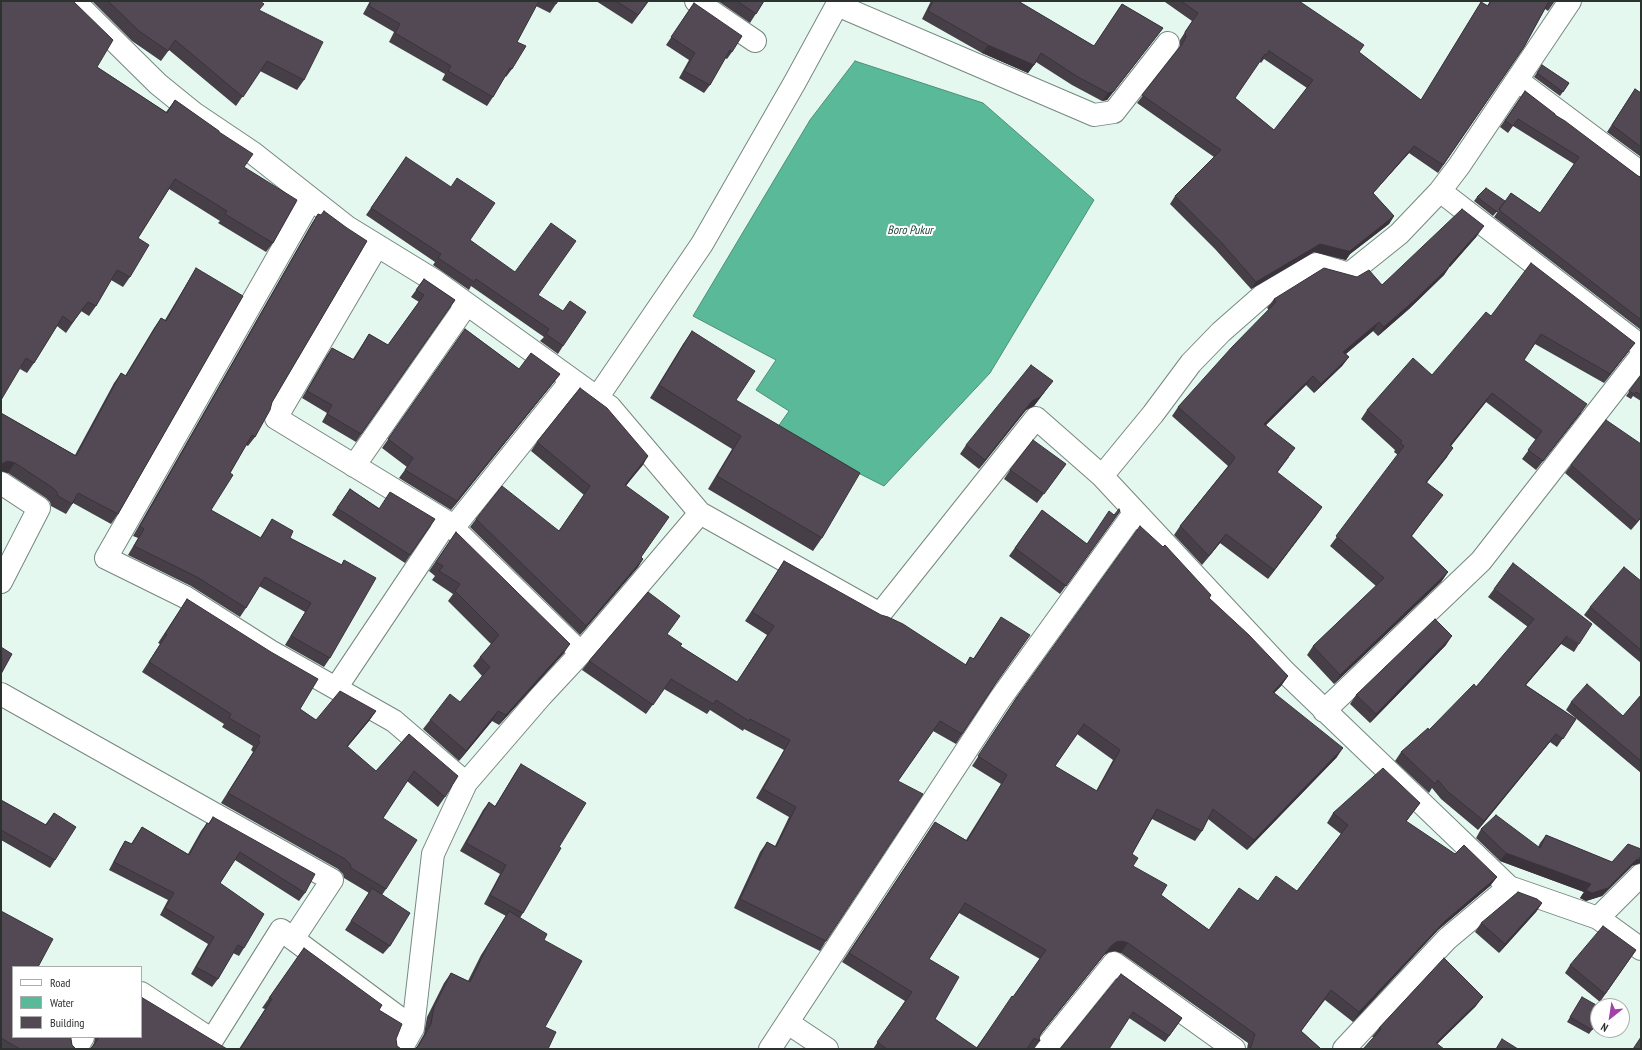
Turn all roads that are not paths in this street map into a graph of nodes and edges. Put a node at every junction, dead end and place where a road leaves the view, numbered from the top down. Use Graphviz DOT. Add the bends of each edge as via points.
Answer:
graph roads {
  1 [pos="74,1"];
  2 [pos="696,1"];
  3 [pos="1570,1"];
  4 [pos="837,3"];
  5 [pos="755,41"];
  6 [pos="1168,43"];
  7 [pos="1517,80"];
  8 [pos="1641,173"];
  9 [pos="1440,192"];
  10 [pos="311,199"];
  11 [pos="377,246"];
  12 [pos="467,304"];
  13 [pos="1641,346"];
  14 [pos="1641,356"];
  15 [pos="572,380"];
  16 [pos="598,398"];
  17 [pos="354,466"];
  18 [pos="1102,476"];
  19 [pos="1,483"];
  20 [pos="1134,512"];
  21 [pos="700,513"];
  22 [pos="450,525"];
  23 [pos="1,582"];
  24 [pos="581,653"];
  25 [pos="336,688"];
  26 [pos="1,694"];
  27 [pos="1324,711"];
  28 [pos="466,783"];
  29 [pos="1641,875"];
  30 [pos="1509,887"];
  31 [pos="1598,918"];
  32 [pos="293,939"];
  33 [pos="1641,949"];
  34 [pos="142,994"];
  35 [pos="788,1023"];
  36 [pos="412,1028"];
  37 [pos="82,1038"];
  38 [pos="76,1049"];
  39 [pos="401,1049"];
  40 [pos="770,1049"];
  41 [pos="827,1049"];
  42 [pos="1045,1049"];
  43 [pos="1234,1049"];
  44 [pos="1344,1049"];
  1 -- 10 [label="street" via="158,84"];
  2 -- 5 [label="street"];
  3 -- 7 [label="street"];
  4 -- 6 [label="street" via="1094,115 1114,112"];
  4 -- 16 [label="street" via="702,244"];
  7 -- 8 [label="street"];
  7 -- 9 [label="street"];
  9 -- 13 [label="street"];
  9 -- 18 [label="street" via="1399,234 1349,274 1316,264 1262,296 1221,332 1192,363"];
  10 -- 11 [label="street"];
  10 -- 25 [label="street" via="106,558 185,597 270,651"];
  11 -- 12 [label="street"];
  11 -- 17 [label="street" via="276,418"];
  12 -- 15 [label="street"];
  12 -- 17 [label="street"];
  14 -- 27 [label="street" via="1480,560"];
  15 -- 16 [label="street"];
  15 -- 22 [label="street"];
  16 -- 21 [label="street" via="610,407"];
  17 -- 22 [label="street"];
  18 -- 20 [label="street"];
  18 -- 21 [label="street" via="1036,418 880,614"];
  19 -- 23 [label="street" via="39,508"];
  20 -- 27 [label="street"];
  20 -- 35 [label="street" via="1000,699"];
  21 -- 24 [label="street"];
  22 -- 24 [label="street"];
  22 -- 25 [label="street"];
  24 -- 28 [label="street"];
  25 -- 28 [label="street" via="394,720"];
  26 -- 32 [label="street" via="332,880"];
  27 -- 30 [label="street"];
  28 -- 36 [label="street" via="433,854"];
  29 -- 31 [label="street"];
  30 -- 31 [label="street"];
  30 -- 44 [label="street" via="1447,939"];
  31 -- 33 [label="street"];
  32 -- 34 [label="street" via="281,930 212,1040"];
  32 -- 36 [label="street"];
  35 -- 40 [label="street"];
  35 -- 41 [label="street"];
  36 -- 39 [label="street"];
  37 -- 38 [label="street"];
  42 -- 43 [label="street" via="1114,963"];
}
